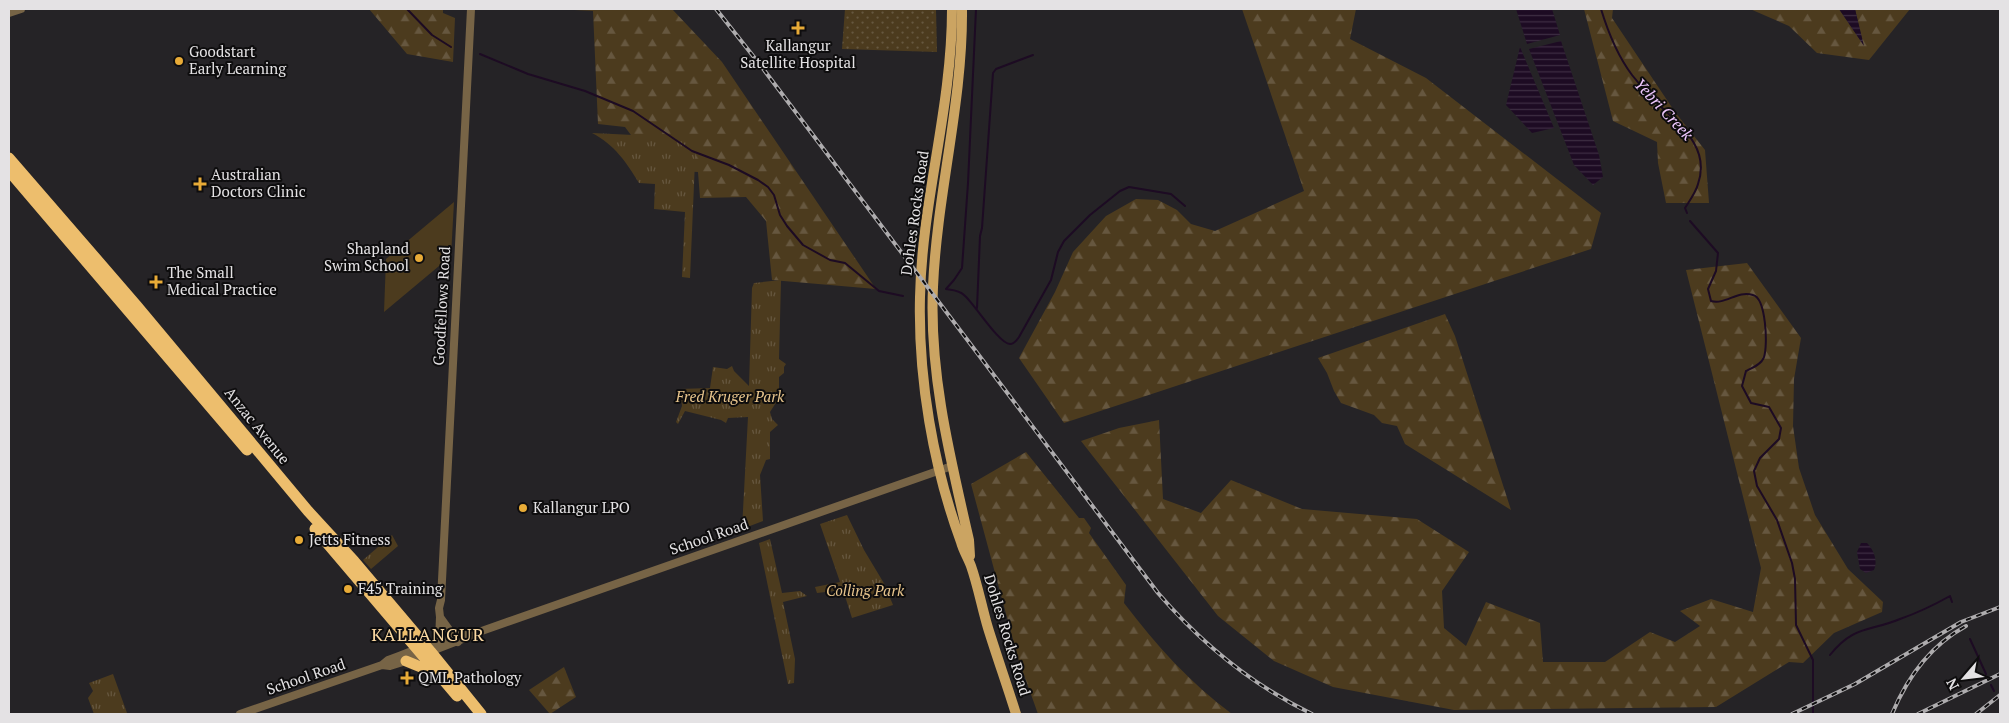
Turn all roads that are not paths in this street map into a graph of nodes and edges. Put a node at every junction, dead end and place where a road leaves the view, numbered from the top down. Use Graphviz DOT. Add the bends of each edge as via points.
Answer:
graph roads {
  1 [pos="21,9"];
  2 [pos="471,9"];
  3 [pos="952,9"];
  4 [pos="962,9"];
  5 [pos="9,13"];
  6 [pos="9,158"];
  7 [pos="9,171"];
  8 [pos="952,466"];
  9 [pos="940,470"];
  10 [pos="971,565"];
  11 [pos="441,604"];
  12 [pos="440,617"];
  13 [pos="406,637"];
  14 [pos="458,638"];
  15 [pos="439,641"];
  16 [pos="424,651"];
  17 [pos="405,658"];
  18 [pos="434,669"];
  19 [pos="240,714"];
  20 [pos="472,714"];
  21 [pos="481,714"];
  22 [pos="1016,714"];
  1 -- 5 [label="street"];
  2 -- 11 [label="street, Goodfellows Road"];
  3 -- 9 [label="main road, Dohles Rocks Road" via="947,95 925,222 920,287 923,375"];
  4 -- 8 [label="main road, Dohles Rocks Road" via="959,80 932,296 938,393"];
  6 -- 16 [label="highway, Anzac Avenue" via="308,512 350,556"];
  7 -- 13 [label="highway, Anzac Avenue"];
  8 -- 9 [label="street, School Road"];
  8 -- 10 [label="main road, Dohles Rocks Road" via="969,540"];
  9 -- 10 [label="main road, Dohles Rocks Road"];
  9 -- 14 [label="street, School Road"];
  10 -- 22 [label="main road, Dohles Rocks Road"];
  11 -- 12 [label="street, Goodfellows Road"];
  11 -- 14 [label="street, Goodfellows Road" via="444,616"];
  12 -- 14 [label="street"];
  12 -- 15 [label="street, Goodfellows Road"];
  13 -- 16 [label="highway, Anzac Avenue"];
  13 -- 17 [label="highway"];
  14 -- 15 [label="street, School Road"];
  14 -- 16 [label="street, School Road"];
  15 -- 16 [label="street, School Road"];
  16 -- 17 [label="street, School Road"];
  16 -- 18 [label="highway, Anzac Avenue"];
  16 -- 21 [label="highway, Anzac Avenue"];
  17 -- 18 [label="highway" via="428,670"];
  17 -- 19 [label="street, School Road" via="390,666 382,665"];
  18 -- 20 [label="highway, Anzac Avenue"];
}
